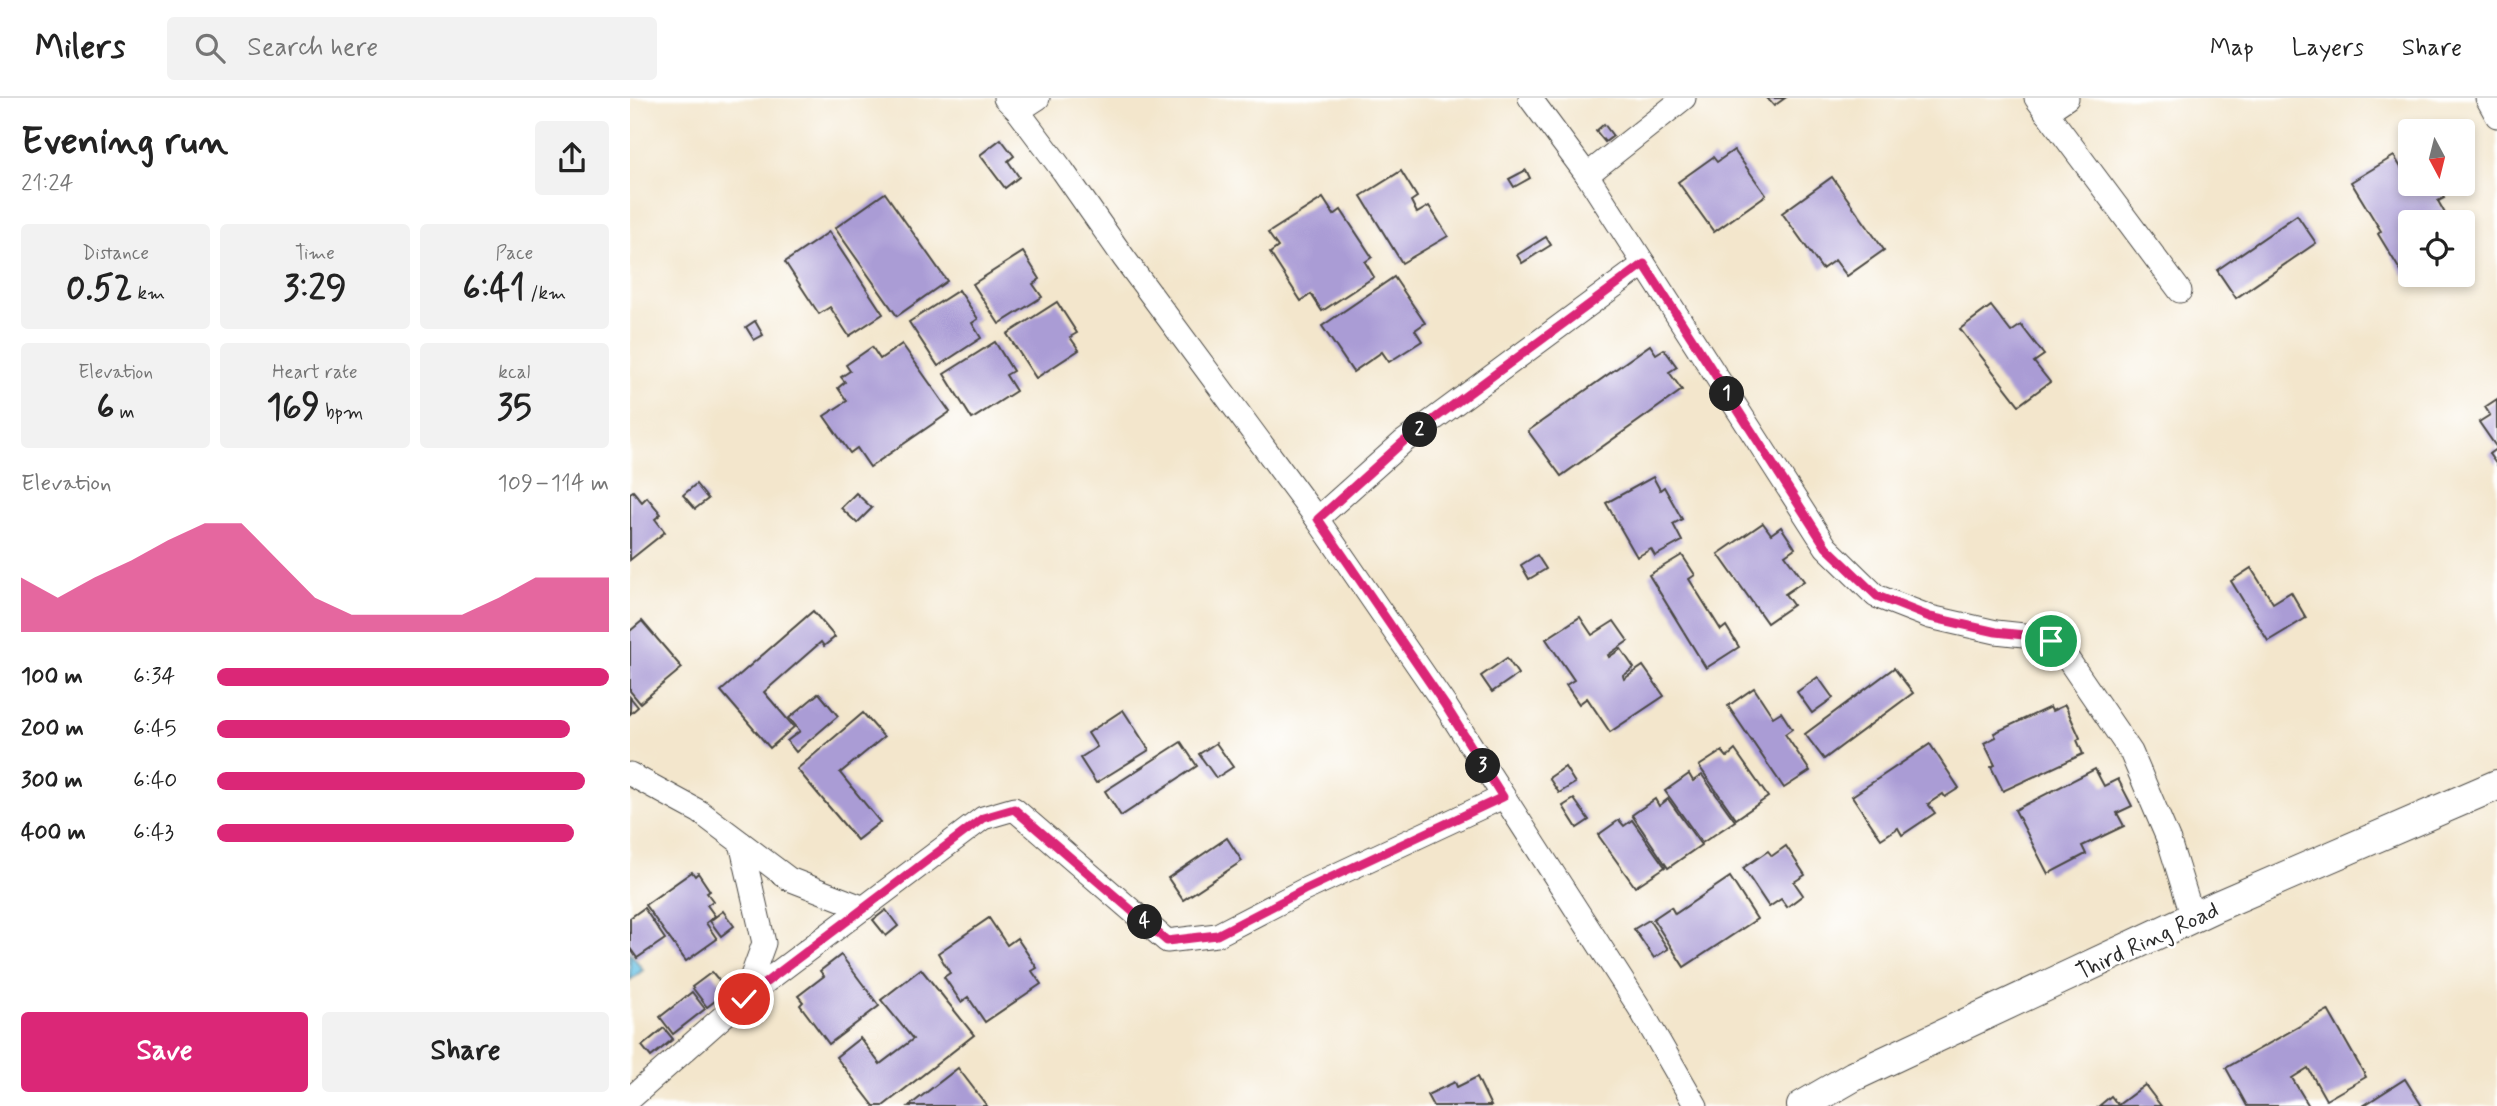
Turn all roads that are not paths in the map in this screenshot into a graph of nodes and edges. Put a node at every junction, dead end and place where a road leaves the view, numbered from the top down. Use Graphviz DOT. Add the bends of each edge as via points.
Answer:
graph roads {
  1 [pos="1038,98"];
  2 [pos="1530,98"];
  3 [pos="1684,98"];
  4 [pos="2067,98"];
  5 [pos="2487,98"];
  6 [pos="1012,104"];
  7 [pos="2041,105"];
  8 [pos="2497,116"];
  9 [pos="1587,175"];
  10 [pos="1644,264"];
  11 [pos="2180,291"];
  12 [pos="1318,519"];
  13 [pos="630,774"];
  14 [pos="2497,785"];
  15 [pos="1503,797"];
  16 [pos="741,843"];
  17 [pos="864,908"];
  18 [pos="2193,918"];
  19 [pos="744,999"];
  20 [pos="630,1099"];
  21 [pos="1696,1106"];
  22 [pos="1802,1106"];
  1 -- 6 [label="street"];
  2 -- 9 [label="street"];
  3 -- 9 [label="street"];
  4 -- 7 [label="street"];
  5 -- 8 [label="street"];
  6 -- 12 [label="street"];
  7 -- 11 [label="street"];
  9 -- 10 [label="street"];
  10 -- 12 [label="street" via="1403,442"];
  10 -- 18 [label="street" via="1826,547 1877,596 1930,617 2051,641 2067,659 2131,752 2169,841"];
  12 -- 15 [label="street"];
  13 -- 16 [label="street" via="700,812"];
  14 -- 18 [label="street, Third Ring Road"];
  15 -- 17 [label="street" via="1217,935 1167,941 1014,809 983,818"];
  15 -- 21 [label="street" via="1639,1007"];
  16 -- 17 [label="street" via="789,879"];
  16 -- 19 [label="street" via="764,943"];
  17 -- 19 [label="street"];
  18 -- 22 [label="street, Third Ring Road" via="1854,1076"];
  19 -- 20 [label="street"];
}
